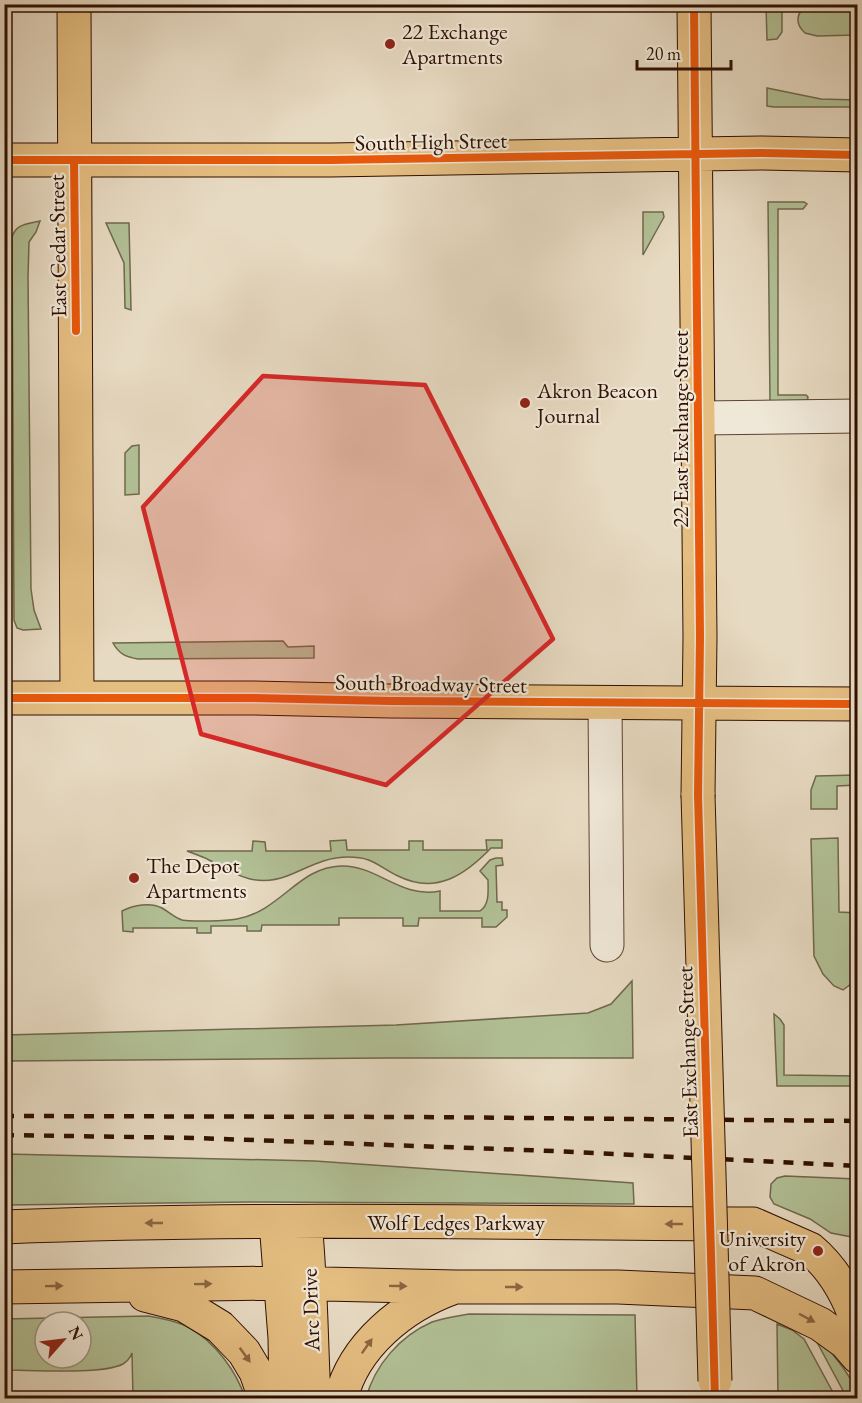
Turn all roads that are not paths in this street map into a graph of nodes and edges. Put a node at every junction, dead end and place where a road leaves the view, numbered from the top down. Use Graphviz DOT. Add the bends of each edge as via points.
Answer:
graph roads {
  1 [pos="74,4"];
  2 [pos="694,4"];
  3 [pos="695,154"];
  4 [pos="858,155"];
  5 [pos="4,160"];
  6 [pos="74,161"];
  7 [pos="858,416"];
  8 [pos="698,418"];
  9 [pos="77,697"];
  10 [pos="4,698"];
  11 [pos="604,703"];
  12 [pos="699,704"];
  13 [pos="858,704"];
  14 [pos="607,945"];
  15 [pos="290,1222"];
  16 [pos="4,1227"];
  17 [pos="296,1283"];
  18 [pos="103,1285"];
  19 [pos="4,1287"];
  20 [pos="456,1287"];
  21 [pos="858,1325"];
  22 [pos="858,1357"];
  23 [pos="715,1390"];
  24 [pos="266,1398"];
  25 [pos="286,1398"];
  26 [pos="314,1398"];
  27 [pos="341,1398"];
  1 -- 6 [label="main road, East Cedar Street"];
  2 -- 3 [label="main road"];
  3 -- 4 [label="main road, South High Street"];
  3 -- 6 [label="main road, South High Street"];
  3 -- 8 [label="main road, 22 East Exchange Street"];
  5 -- 6 [label="main road, South High Street"];
  6 -- 9 [label="main road, East Cedar Street"];
  7 -- 8 [label="lane"];
  8 -- 12 [label="main road, 22 East Exchange Street"];
  9 -- 10 [label="main road, South Broadway Street"];
  9 -- 11 [label="main road, South Broadway Street"];
  11 -- 12 [label="main road, South Broadway Street"];
  11 -- 14 [label="lane"];
  12 -- 13 [label="main road, South Broadway Street"];
  12 -- 23 [label="main road, East Exchange Street, bridge" via="698,795"];
  15 -- 16 [label="main road, Wolf Ledges Parkway, one-way"];
  15 -- 17 [label="main road, Arc Drive"];
  21 -- 15 [label="main road, Wolf Ledges Parkway, one-way" via="836,1277 818,1255 753,1224"];
  18 -- 17 [label="main road, one-way"];
  17 -- 20 [label="main road, one-way"];
  17 -- 25 [label="main road, Arc Drive"];
  17 -- 26 [label="main road, Arc Drive" via="310,1334"];
  19 -- 18 [label="main road, one-way"];
  18 -- 24 [label="main road, one-way" via="184,1305 220,1327 244,1352"];
  20 -- 22 [label="main road, one-way" via="618,1287 755,1293 820,1324"];
  27 -- 20 [label="main road, one-way" via="372,1338 401,1316"];
}
